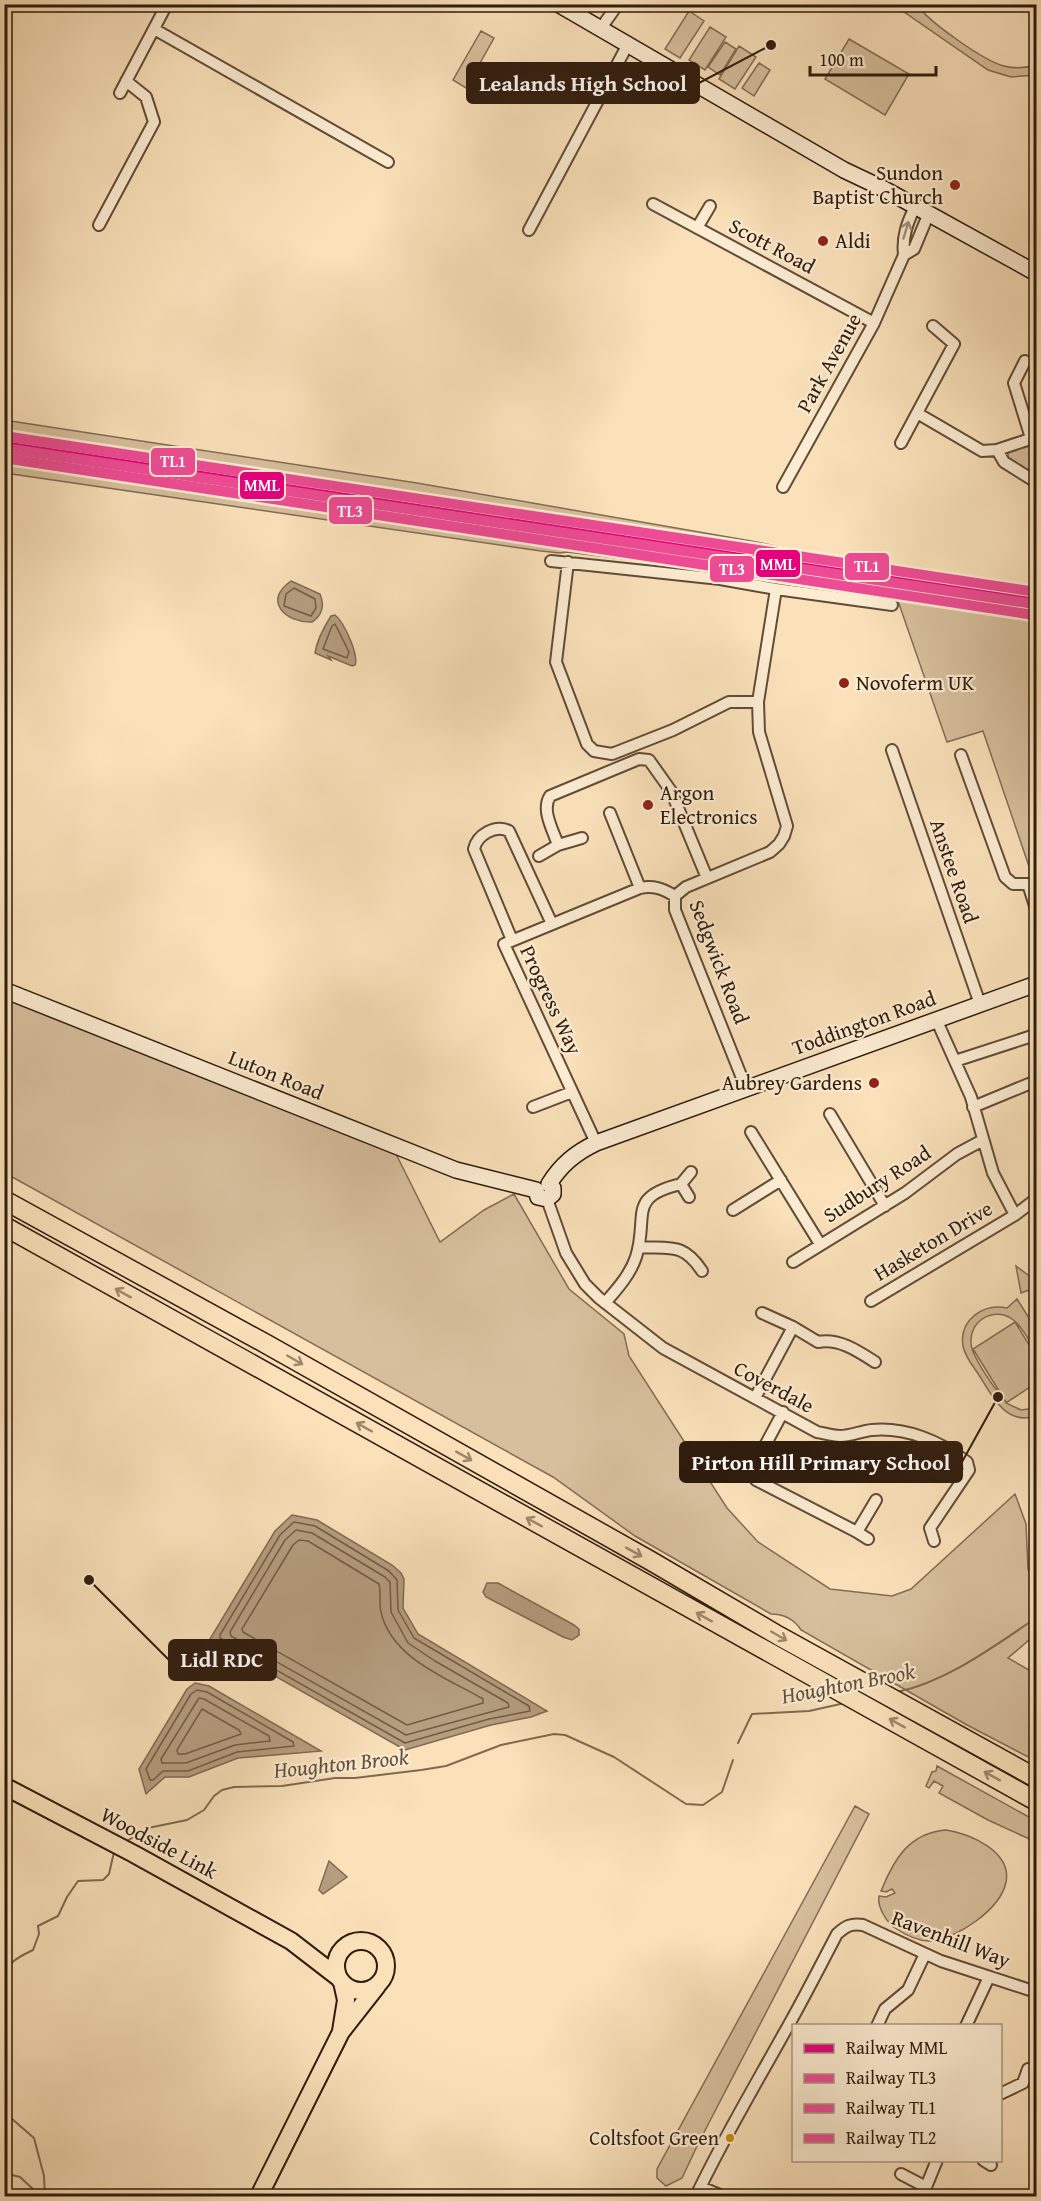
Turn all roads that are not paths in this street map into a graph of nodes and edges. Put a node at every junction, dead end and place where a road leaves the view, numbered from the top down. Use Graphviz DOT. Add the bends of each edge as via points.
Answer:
graph roads {
  1 [pos="167,4"];
  2 [pos="558,4"];
  3 [pos="618,4"];
  4 [pos="601,28"];
  5 [pos="154,29"];
  6 [pos="628,44"];
  7 [pos="126,81"];
  8 [pos="120,93"];
  9 [pos="388,162"];
  10 [pos="652,204"];
  11 [pos="710,206"];
  12 [pos="922,210"];
  13 [pos="99,225"];
  14 [pos="697,228"];
  15 [pos="529,230"];
  16 [pos="1036,273"];
  17 [pos="874,323"];
  18 [pos="933,326"];
  19 [pos="1025,361"];
  20 [pos="917,413"];
  21 [pos="1034,437"];
  22 [pos="901,443"];
  23 [pos="997,450"];
  24 [pos="1036,482"];
  25 [pos="783,487"];
  26 [pos="551,561"];
  27 [pos="568,562"];
  28 [pos="776,589"];
  29 [pos="892,604"];
  30 [pos="758,702"];
  31 [pos="892,750"];
  32 [pos="961,755"];
  33 [pos="610,813"];
  34 [pos="582,838"];
  35 [pos="558,845"];
  36 [pos="539,856"];
  37 [pos="707,878"];
  38 [pos="640,888"];
  39 [pos="675,896"];
  40 [pos="1036,909"];
  41 [pos="552,924"];
  42 [pos="513,940"];
  43 [pos="1036,984"];
  44 [pos="4,990"];
  45 [pos="980,1004"];
  46 [pos="936,1019"];
  47 [pos="1035,1035"];
  48 [pos="955,1061"];
  49 [pos="1036,1081"];
  50 [pos="746,1088"];
  51 [pos="572,1092"];
  52 [pos="533,1107"];
  53 [pos="973,1107"];
  54 [pos="830,1114"];
  55 [pos="751,1132"];
  56 [pos="982,1140"];
  57 [pos="596,1143"];
  58 [pos="691,1172"];
  59 [pos="781,1180"];
  60 [pos="681,1184"];
  61 [pos="4,1189"];
  62 [pos="544,1191"];
  63 [pos="689,1197"];
  64 [pos="1036,1198"];
  65 [pos="4,1200"];
  66 [pos="885,1206"];
  67 [pos="733,1210"];
  68 [pos="1015,1215"];
  69 [pos="4,1226"];
  70 [pos="820,1244"];
  71 [pos="639,1246"];
  72 [pos="793,1262"];
  73 [pos="702,1271"];
  74 [pos="871,1301"];
  75 [pos="605,1303"];
  76 [pos="762,1312"];
  77 [pos="793,1327"];
  78 [pos="268,1345"];
  79 [pos="876,1362"];
  80 [pos="755,1398"];
  81 [pos="783,1412"];
  82 [pos="876,1500"];
  83 [pos="857,1532"];
  84 [pos="868,1539"];
  85 [pos="934,1541"];
  86 [pos="927,1729"];
  87 [pos="1036,1778"];
  88 [pos="4,1786"];
  89 [pos="1036,1801"];
  90 [pos="291,1941"];
  91 [pos="345,1947"];
  92 [pos="925,1954"];
  93 [pos="989,1977"];
  94 [pos="341,1980"];
  95 [pos="377,1986"];
  96 [pos="1036,1992"];
  97 [pos="878,2024"];
  98 [pos="966,2024"];
  99 [pos="341,2032"];
  100 [pos="1028,2069"];
  101 [pos="1002,2093"];
  102 [pos="936,2162"];
  103 [pos="901,2174"];
  104 [pos="699,2192"];
  105 [pos="927,2192"];
  106 [pos="259,2196"];
  107 [pos="722,2196"];
  1 -- 5 [label="street"];
  2 -- 4 [label="main road"];
  3 -- 4 [label="street"];
  4 -- 6 [label="main road"];
  5 -- 7 [label="street"];
  5 -- 9 [label="street"];
  6 -- 12 [label="main road" via="844,171"];
  6 -- 15 [label="street"];
  7 -- 8 [label="street"];
  7 -- 13 [label="street" via="146,98 154,122"];
  10 -- 14 [label="street, Scott Road"];
  11 -- 14 [label="street"];
  12 -- 16 [label="main road"];
  12 -- 17 [label="street, Park Avenue" via="905,232 904,255"];
  14 -- 17 [label="street, Scott Road"];
  17 -- 25 [label="street, Park Avenue"];
  18 -- 20 [label="street" via="954,344"];
  19 -- 21 [label="street" via="1014,383"];
  20 -- 22 [label="street"];
  20 -- 23 [label="street" via="982,451"];
  21 -- 23 [label="street"];
  23 -- 24 [label="street" via="1004,462"];
  26 -- 27 [label="street"];
  27 -- 28 [label="street"];
  27 -- 30 [label="street" via="556,662 587,744 594,751 612,754 623,750 733,700"];
  28 -- 29 [label="street"];
  28 -- 30 [label="street, Sedgwick Road"];
  30 -- 37 [label="street, Sedgwick Road" via="759,732 787,826 770,852"];
  31 -- 45 [label="street, Anstee Road"];
  32 -- 40 [label="street" via="1005,877 1013,884 1028,884"];
  33 -- 38 [label="street"];
  34 -- 35 [label="street"];
  35 -- 36 [label="street"];
  35 -- 37 [label="street" via="547,815 546,802 550,796 644,759 654,764 671,791"];
  37 -- 39 [label="street, Sedgwick Road"];
  38 -- 39 [label="street" via="660,888"];
  38 -- 41 [label="street, Progress Way"];
  39 -- 50 [label="street, Sedgwick Road" via="675,910"];
  41 -- 42 [label="street, Progress Way"];
  41 -- 42 [label="street" via="509,831 501,828 489,832 477,840 474,849"];
  42 -- 51 [label="street, Progress Way" via="504,944"];
  43 -- 45 [label="main road, Toddington Road"];
  44 -- 62 [label="main road, Luton Road" via="456,1170"];
  45 -- 46 [label="main road, Toddington Road"];
  46 -- 48 [label="street, Hasketon Drive"];
  46 -- 50 [label="main road, Toddington Road"];
  47 -- 48 [label="street"];
  48 -- 53 [label="street, Hasketon Drive"];
  49 -- 53 [label="street"];
  50 -- 57 [label="main road, Toddington Road"];
  51 -- 52 [label="street"];
  51 -- 57 [label="street, Progress Way"];
  53 -- 56 [label="street, Hasketon Drive"];
  54 -- 66 [label="street"];
  55 -- 59 [label="street"];
  56 -- 66 [label="street, Sudbury Road"];
  56 -- 68 [label="street, Hasketon Drive" via="993,1173"];
  57 -- 62 [label="main road, Toddington Road" via="569,1159"];
  58 -- 60 [label="street"];
  59 -- 67 [label="street"];
  59 -- 70 [label="street"];
  60 -- 63 [label="street"];
  60 -- 71 [label="street" via="648,1197 641,1218"];
  61 -- 78 [label="highway" via="178,1288"];
  62 -- 75 [label="street, Coverdale" via="566,1253 585,1284"];
  64 -- 68 [label="street, Hasketon Drive"];
  65 -- 78 [label="highway"];
  66 -- 70 [label="street, Sudbury Road"];
  68 -- 74 [label="street, Hasketon Drive"];
  86 -- 69 [label="highway, one-way" via="873,1710"];
  70 -- 72 [label="street, Sudbury Road"];
  71 -- 73 [label="street" via="684,1250"];
  71 -- 75 [label="street" via="632,1268"];
  75 -- 80 [label="street, Coverdale" via="663,1348"];
  76 -- 77 [label="street"];
  77 -- 79 [label="street" via="818,1342 840,1343"];
  77 -- 80 [label="street"];
  78 -- 86 [label="highway, one-way" via="900,1703"];
  80 -- 81 [label="street, Coverdale"];
  81 -- 83 [label="street" via="753,1468 753,1476"];
  81 -- 85 [label="street, Coverdale" via="817,1432 839,1436 872,1430 918,1435 967,1462 969,1470 930,1528"];
  82 -- 83 [label="street"];
  83 -- 84 [label="street"];
  86 -- 87 [label="highway" via="956,1735"];
  89 -- 86 [label="highway, one-way" via="947,1752"];
  88 -- 90 [label="main road, Woodside Link"];
  90 -- 91 [label="main road, Woodside Link" via="322,1950"];
  90 -- 94 [label="main road, Woodside Link"];
  91 -- 94 [label="main road" via="336,1965"];
  91 -- 95 [label="main road" via="363,1941 382,1951 386,1973"];
  92 -- 93 [label="street, Ravenhill Way"];
  92 -- 97 [label="street" via="908,1990 885,2009"];
  92 -- 104 [label="street, Ravenhill Way" via="863,1925 851,1924 836,1936"];
  93 -- 96 [label="street, Ravenhill Way"];
  93 -- 98 [label="street"];
  94 -- 95 [label="main road" via="359,1991"];
  94 -- 99 [label="main road" via="346,2000"];
  95 -- 99 [label="main road"];
  99 -- 106 [label="main road"];
  100 -- 101 [label="street" via="1023,2082"];
  102 -- 105 [label="street"];
  103 -- 105 [label="street"];
  104 -- 107 [label="street"];
}
